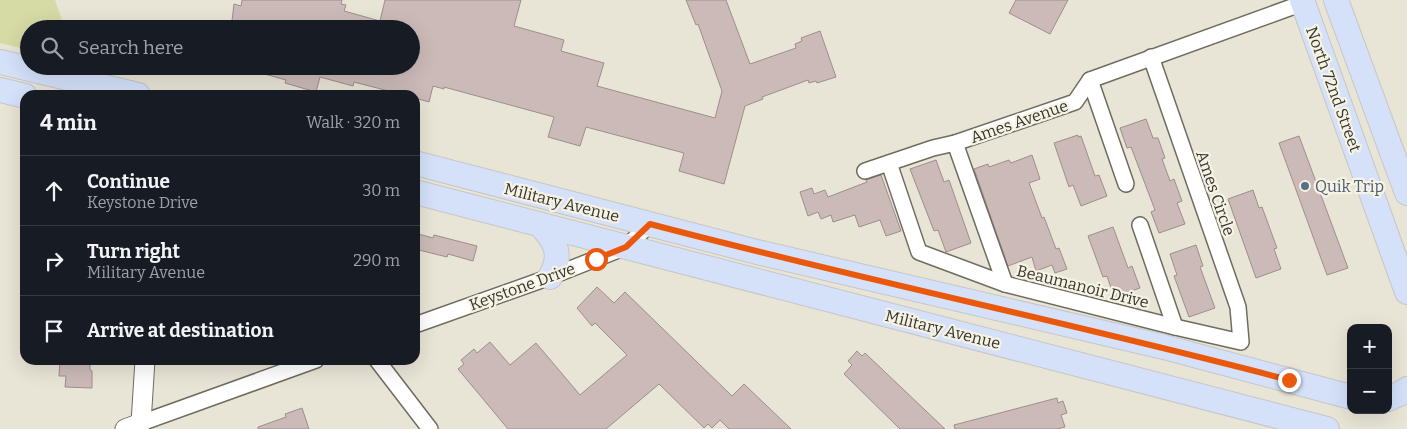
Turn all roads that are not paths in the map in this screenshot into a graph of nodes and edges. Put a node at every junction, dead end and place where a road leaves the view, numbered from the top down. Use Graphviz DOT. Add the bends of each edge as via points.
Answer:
graph roads {
  1 [pos="1304,1"];
  2 [pos="1342,1"];
  3 [pos="1151,57"];
  4 [pos="0,62"];
  5 [pos="20,67"];
  6 [pos="54,75"];
  7 [pos="1090,80"];
  8 [pos="0,90"];
  9 [pos="117,90"];
  10 [pos="20,95"];
  11 [pos="955,143"];
  12 [pos="889,163"];
  13 [pos="420,164"];
  14 [pos="865,171"];
  15 [pos="1126,184"];
  16 [pos="420,193"];
  17 [pos="1407,193"];
  18 [pos="650,224"];
  19 [pos="540,225"];
  20 [pos="1140,225"];
  21 [pos="626,247"];
  22 [pos="550,277"];
  23 [pos="1005,284"];
  24 [pos="1407,292"];
  25 [pos="420,323"];
  26 [pos="1175,328"];
  27 [pos="1241,342"];
  28 [pos="144,365"];
  29 [pos="303,365"];
  30 [pos="381,365"];
  31 [pos="1407,389"];
  32 [pos="1347,395"];
  33 [pos="1392,397"];
  34 [pos="1392,407"];
  35 [pos="1407,411"];
  36 [pos="136,427"];
  37 [pos="430,429"];
  38 [pos="1327,429"];
  1 -- 2 [label="main road"];
  1 -- 3 [label="street"];
  1 -- 24 [label="main road, North 72nd Street"];
  2 -- 17 [label="main road, North 72nd Street"];
  3 -- 7 [label="street"];
  3 -- 27 [label="street, Ames Circle" via="1238,307"];
  4 -- 5 [label="main road"];
  6 -- 9 [label="main road"];
  7 -- 11 [label="street, Ames Avenue" via="1075,102"];
  7 -- 15 [label="street"];
  8 -- 10 [label="main road"];
  11 -- 12 [label="street, Ames Avenue"];
  11 -- 23 [label="street"];
  12 -- 14 [label="street, Ames Avenue"];
  12 -- 23 [label="street, Beaumanoir Drive" via="919,252"];
  13 -- 18 [label="main road, Military Avenue"];
  16 -- 19 [label="main road, Military Avenue"];
  18 -- 21 [label="street, Keystone Drive"];
  18 -- 32 [label="main road, Military Avenue" via="1164,347"];
  19 -- 21 [label="main road, Military Avenue"];
  19 -- 22 [label="main road" via="556,245 556,263"];
  20 -- 26 [label="street"];
  21 -- 22 [label="street, Keystone Drive"];
  21 -- 38 [label="main road, Military Avenue"];
  22 -- 25 [label="street, Keystone Drive"];
  23 -- 26 [label="street, Beaumanoir Drive"];
  26 -- 27 [label="street, Beaumanoir Drive"];
  28 -- 36 [label="street"];
  29 -- 36 [label="street"];
  30 -- 37 [label="street"];
  31 -- 33 [label="main road"];
  34 -- 35 [label="main road"];
}
